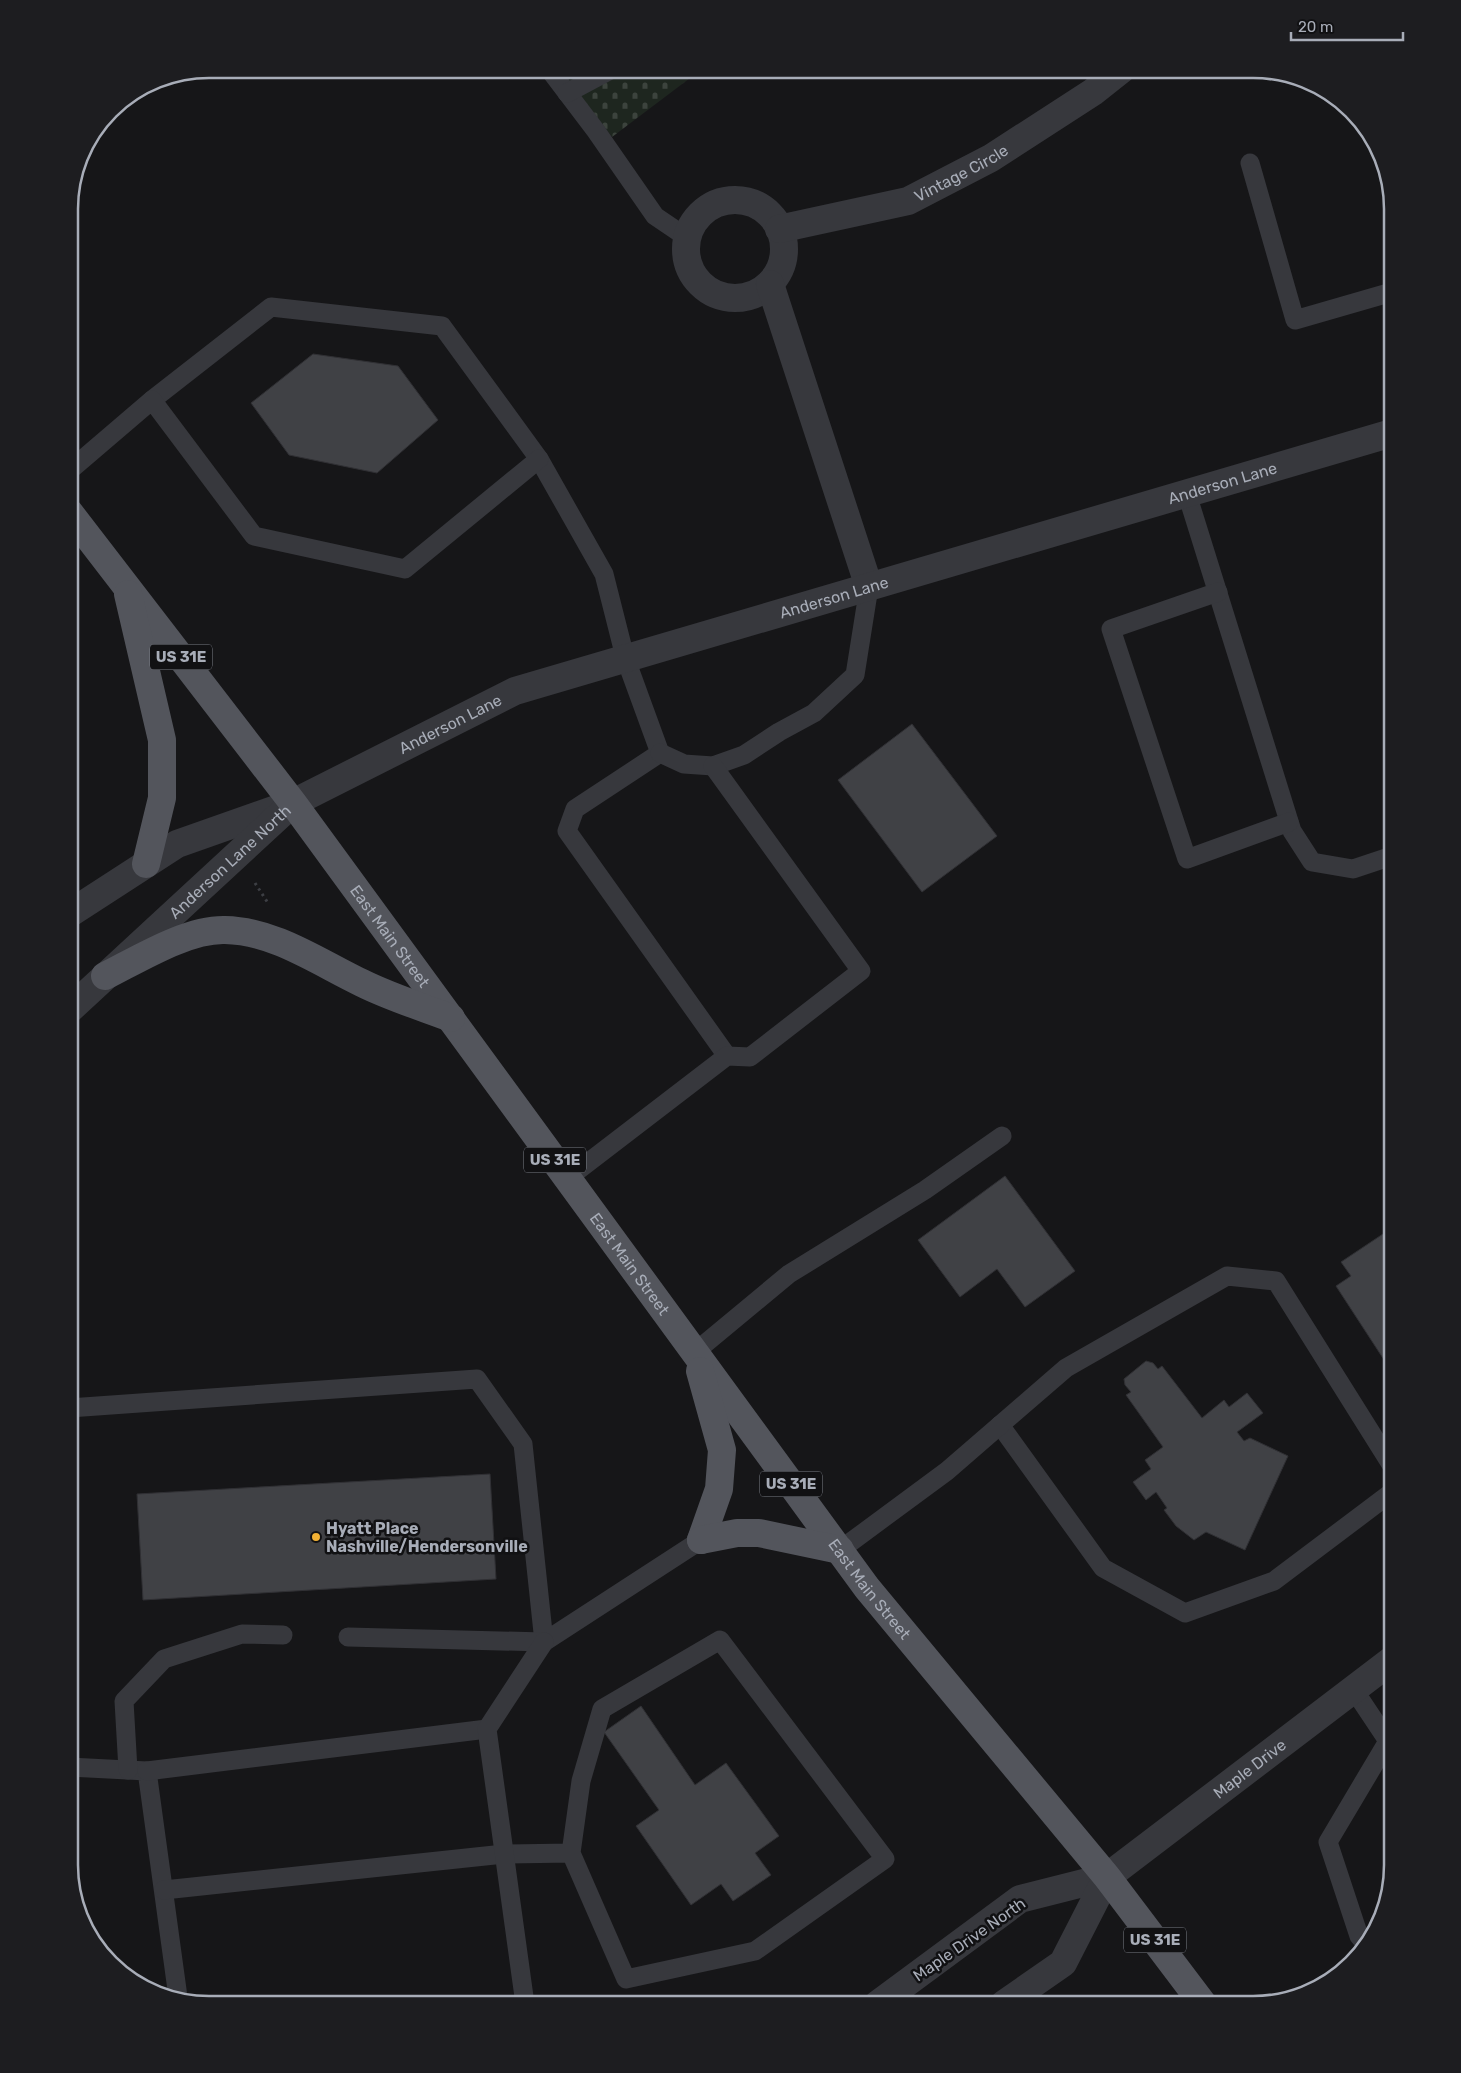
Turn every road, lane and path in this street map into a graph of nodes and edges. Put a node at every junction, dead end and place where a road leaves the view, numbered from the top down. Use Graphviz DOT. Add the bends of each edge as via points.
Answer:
graph roads {
  1 [pos="556,78"];
  2 [pos="595,78"];
  3 [pos="1111,78"];
  4 [pos="567,93"];
  5 [pos="1250,163"];
  6 [pos="780,229"];
  7 [pos="686,237"];
  8 [pos="770,284"];
  9 [pos="1384,294"];
  10 [pos="152,400"];
  11 [pos="1384,435"];
  12 [pos="539,459"];
  13 [pos="78,463"];
  14 [pos="1187,494"];
  15 [pos="78,524"];
  16 [pos="126,585"];
  17 [pos="869,587"];
  18 [pos="1218,592"];
  19 [pos="626,657"];
  20 [pos="660,753"];
  21 [pos="713,766"];
  22 [pos="293,803"];
  23 [pos="1289,822"];
  24 [pos="1384,859"];
  25 [pos="146,864"];
  26 [pos="255,882"];
  27 [pos="270,906"];
  28 [pos="78,908"];
  29 [pos="105,976"];
  30 [pos="78,1002"];
  31 [pos="451,1018"];
  32 [pos="727,1056"];
  33 [pos="1002,1136"];
  34 [pos="568,1178"];
  35 [pos="695,1352"];
  36 [pos="78,1407"];
  37 [pos="1000,1425"];
  38 [pos="1384,1453"];
  39 [pos="1384,1498"];
  40 [pos="701,1540"];
  41 [pos="840,1550"];
  42 [pos="283,1635"];
  43 [pos="348,1637"];
  44 [pos="544,1642"];
  45 [pos="1384,1666"];
  46 [pos="1354,1690"];
  47 [pos="487,1728"];
  48 [pos="1384,1733"];
  49 [pos="1384,1752"];
  50 [pos="78,1767"];
  51 [pos="128,1770"];
  52 [pos="148,1771"];
  53 [pos="571,1853"];
  54 [pos="504,1854"];
  55 [pos="1107,1877"];
  56 [pos="164,1890"];
  57 [pos="1361,1938"];
  58 [pos="177,1992"];
  59 [pos="524,1995"];
  60 [pos="889,1996"];
  61 [pos="1016,1996"];
  62 [pos="1197,1996"];
  1 -- 4 [label="lane"];
  2 -- 4 [label="lane"];
  3 -- 6 [label="street, Vintage Circle" via="991,158 908,201"];
  4 -- 7 [label="lane" via="655,216"];
  5 -- 9 [label="lane" via="1295,320"];
  6 -- 7 [label="street" via="770,215 751,202 732,199 716,203 694,220"];
  6 -- 8 [label="street" via="784,248 782,262"];
  7 -- 8 [label="street" via="691,274 711,293 733,299 751,296"];
  8 -- 17 [label="street"];
  10 -- 12 [label="lane" via="271,307 442,326"];
  10 -- 12 [label="lane" via="254,536 405,569"];
  10 -- 13 [label="lane"];
  11 -- 14 [label="street, Anderson Lane"];
  12 -- 19 [label="lane" via="604,574"];
  14 -- 17 [label="street, Anderson Lane"];
  14 -- 18 [label="lane"];
  15 -- 16 [label="main road, East Main Street / US 31E"];
  16 -- 22 [label="main road, East Main Street / US 31E"];
  16 -- 25 [label="main road" via="162,740 162,798"];
  17 -- 19 [label="street, Anderson Lane"];
  17 -- 21 [label="lane" via="855,675 814,713 744,755"];
  18 -- 23 [label="lane"];
  18 -- 23 [label="lane" via="1111,629 1187,859"];
  19 -- 20 [label="lane"];
  19 -- 22 [label="street, Anderson Lane" via="515,691"];
  20 -- 21 [label="lane" via="684,764"];
  20 -- 32 [label="lane" via="575,809 566,831"];
  21 -- 32 [label="lane" via="861,971 750,1056"];
  22 -- 25 [label="street, Anderson Lane North" via="176,844"];
  22 -- 29 [label="street, Anderson Lane North"];
  22 -- 31 [label="main road, East Main Street / US 31E"];
  23 -- 24 [label="lane" via="1312,862 1353,869"];
  25 -- 28 [label="street, Anderson Lane North"];
  26 -- 27 [label="path"];
  29 -- 30 [label="street, Anderson Lane North"];
  29 -- 31 [label="main road" via="181,938 224,930 260,934 306,953 363,984"];
  31 -- 34 [label="main road, East Main Street / US 31E"];
  32 -- 34 [label="lane"];
  33 -- 35 [label="lane" via="924,1190 789,1274"];
  34 -- 35 [label="main road, East Main Street / US 31E"];
  35 -- 40 [label="main road" via="722,1450 718,1489"];
  35 -- 41 [label="main road, East Main Street / US 31E"];
  36 -- 44 [label="lane" via="477,1380 523,1444"];
  37 -- 38 [label="lane" via="1066,1368 1226,1276 1276,1281"];
  37 -- 39 [label="lane" via="1103,1568 1185,1613 1274,1581"];
  37 -- 41 [label="lane" via="947,1471"];
  40 -- 41 [label="main road" via="737,1533 759,1533"];
  40 -- 44 [label="lane"];
  41 -- 55 [label="main road, East Main Street / US 31E" via="883,1608"];
  42 -- 51 [label="lane" via="242,1634 164,1659 124,1701"];
  43 -- 44 [label="lane"];
  44 -- 47 [label="lane"];
  45 -- 46 [label="street, Maple Drive"];
  46 -- 48 [label="lane"];
  46 -- 55 [label="street, Maple Drive"];
  47 -- 52 [label="lane"];
  47 -- 54 [label="lane"];
  49 -- 57 [label="lane" via="1328,1842"];
  50 -- 51 [label="lane"];
  51 -- 52 [label="lane"];
  52 -- 56 [label="lane"];
  53 -- 53 [label="lane" via="626,1979 755,1951 885,1859 720,1640 602,1709 581,1781"];
  53 -- 54 [label="lane"];
  54 -- 56 [label="lane"];
  54 -- 59 [label="lane"];
  55 -- 60 [label="street, Maple Drive North" via="1020,1899"];
  55 -- 61 [label="street" via="1063,1963"];
  55 -- 62 [label="main road, East Main Street / US 31E"];
  56 -- 58 [label="lane"];
}
